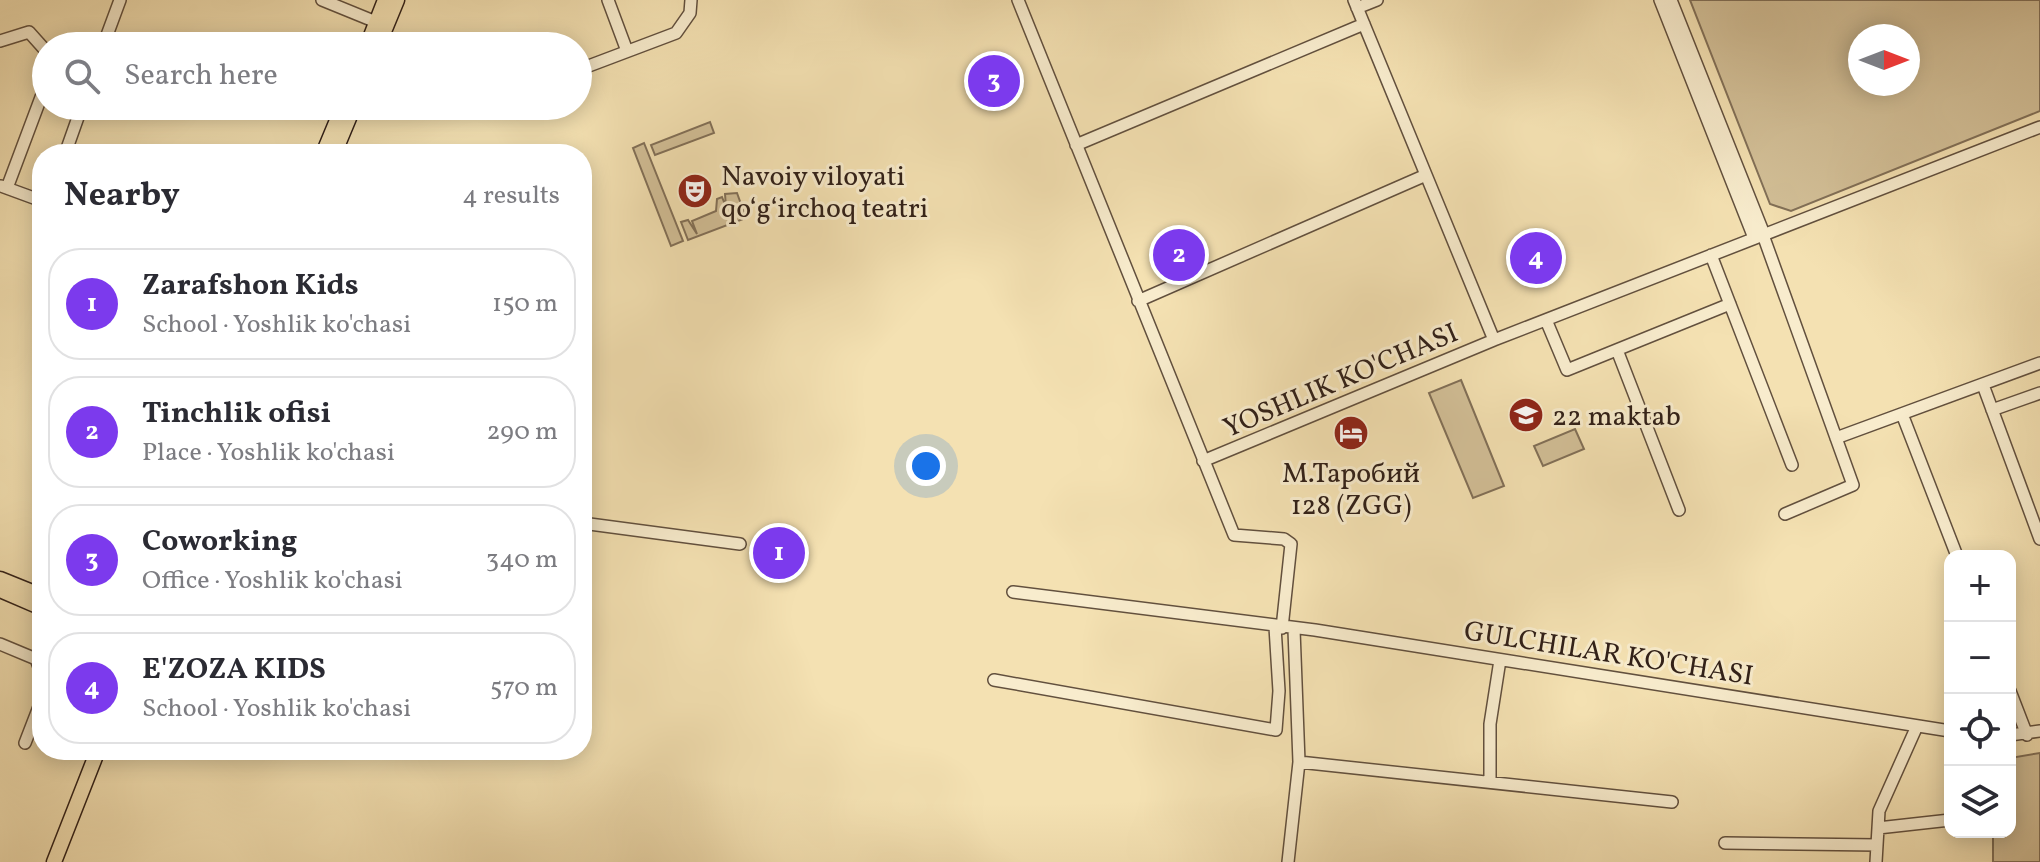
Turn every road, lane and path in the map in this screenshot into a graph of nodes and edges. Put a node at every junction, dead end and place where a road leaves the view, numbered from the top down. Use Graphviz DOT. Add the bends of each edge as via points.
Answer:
graph roads {
  1 [pos="120,0"];
  2 [pos="322,0"];
  3 [pos="385,0"];
  4 [pos="397,0"];
  5 [pos="608,0"];
  6 [pos="691,0"];
  7 [pos="1018,0"];
  8 [pos="1377,0"];
  9 [pos="1660,0"];
  10 [pos="1671,0"];
  11 [pos="1356,4"];
  12 [pos="376,22"];
  13 [pos="1364,24"];
  14 [pos="108,32"];
  15 [pos="372,32"];
  16 [pos="384,32"];
  17 [pos="32,35"];
  18 [pos="0,41"];
  19 [pos="627,51"];
  20 [pos="592,65"];
  21 [pos="32,118"];
  22 [pos="77,120"];
  23 [pos="337,120"];
  24 [pos="348,120"];
  25 [pos="2040,128"];
  26 [pos="69,144"];
  27 [pos="327,144"];
  28 [pos="338,144"];
  29 [pos="1076,145"];
  30 [pos="1426,175"];
  31 [pos="3,187"];
  32 [pos="32,197"];
  33 [pos="1760,236"];
  34 [pos="1711,255"];
  35 [pos="1138,301"];
  36 [pos="1730,304"];
  37 [pos="1546,320"];
  38 [pos="1494,340"];
  39 [pos="1617,350"];
  40 [pos="2040,363"];
  41 [pos="1983,385"];
  42 [pos="2040,393"];
  43 [pos="1992,410"];
  44 [pos="1902,414"];
  45 [pos="1836,438"];
  46 [pos="1203,461"];
  47 [pos="1792,465"];
  48 [pos="1679,510"];
  49 [pos="1785,514"];
  50 [pos="592,524"];
  51 [pos="2040,539"];
  52 [pos="740,544"];
  53 [pos="1955,550"];
  54 [pos="0,579"];
  55 [pos="0,590"];
  56 [pos="32,592"];
  57 [pos="1013,592"];
  58 [pos="32,604"];
  59 [pos="1284,628"];
  60 [pos="0,644"];
  61 [pos="32,657"];
  62 [pos="1500,660"];
  63 [pos="994,680"];
  64 [pos="2011,694"];
  65 [pos="32,725"];
  66 [pos="1917,726"];
  67 [pos="1944,730"];
  68 [pos="2040,731"];
  69 [pos="2016,735"];
  70 [pos="2027,735"];
  71 [pos="25,743"];
  72 [pos="84,760"];
  73 [pos="94,760"];
  74 [pos="1299,762"];
  75 [pos="1490,782"];
  76 [pos="1672,802"];
  77 [pos="1944,821"];
  78 [pos="1878,828"];
  79 [pos="1725,843"];
  80 [pos="1877,845"];
  81 [pos="43,862"];
  82 [pos="54,862"];
  83 [pos="1288,862"];
  84 [pos="1876,862"];
  1 -- 14 [label="street"];
  2 -- 12 [label="street"];
  3 -- 12 [label="main road"];
  4 -- 16 [label="main road"];
  5 -- 19 [label="street"];
  6 -- 19 [label="street" via="690,13 676,33"];
  7 -- 29 [label="street, YOSHLIK KO'CHASI"];
  8 -- 11 [label="street, YOSHLIK KO'CHASI"];
  9 -- 33 [label="street"];
  10 -- 33 [label="street"];
  11 -- 13 [label="street, YOSHLIK KO'CHASI"];
  12 -- 15 [label="main road"];
  13 -- 29 [label="street"];
  13 -- 30 [label="street, YOSHLIK KO'CHASI"];
  17 -- 18 [label="street"];
  19 -- 20 [label="street"];
  21 -- 31 [label="street"];
  22 -- 26 [label="street"];
  23 -- 27 [label="main road"];
  24 -- 28 [label="main road"];
  25 -- 33 [label="street, YOSHLIK KO'CHASI"];
  29 -- 35 [label="street, YOSHLIK KO'CHASI"];
  30 -- 35 [label="street"];
  30 -- 38 [label="street, YOSHLIK KO'CHASI"];
  31 -- 32 [label="street"];
  33 -- 34 [label="street, YOSHLIK KO'CHASI"];
  33 -- 45 [label="street"];
  34 -- 36 [label="street"];
  34 -- 37 [label="street, YOSHLIK KO'CHASI"];
  35 -- 46 [label="street, YOSHLIK KO'CHASI"];
  36 -- 39 [label="street"];
  36 -- 47 [label="street"];
  37 -- 38 [label="street, YOSHLIK KO'CHASI"];
  37 -- 39 [label="street" via="1567,370"];
  38 -- 46 [label="street, YOSHLIK KO'CHASI"];
  39 -- 48 [label="street"];
  40 -- 41 [label="street"];
  41 -- 43 [label="street"];
  41 -- 44 [label="street"];
  42 -- 43 [label="street"];
  43 -- 51 [label="street"];
  44 -- 45 [label="street"];
  44 -- 53 [label="street"];
  45 -- 49 [label="street" via="1853,485"];
  46 -- 59 [label="street, YOSHLIK KO'CHASI" via="1234,535 1291,544"];
  50 -- 52 [label="street"];
  54 -- 56 [label="main road"];
  55 -- 58 [label="main road"];
  57 -- 59 [label="street, GULCHILAR KO'CHASI"];
  59 -- 62 [label="street, GULCHILAR KO'CHASI"];
  59 -- 63 [label="street" via="1276,730"];
  59 -- 74 [label="street"];
  60 -- 61 [label="street"];
  62 -- 66 [label="street, GULCHILAR KO'CHASI"];
  62 -- 75 [label="street" via="1490,724"];
  64 -- 70 [label="street"];
  65 -- 71 [label="street"];
  66 -- 67 [label="street, GULCHILAR KO'CHASI"];
  66 -- 78 [label="street" via="1879,811"];
  68 -- 70 [label="street"];
  69 -- 70 [label="street"];
  72 -- 81 [label="main road"];
  73 -- 82 [label="main road"];
  74 -- 75 [label="street"];
  74 -- 83 [label="street"];
  75 -- 76 [label="street"];
  77 -- 78 [label="street"];
  78 -- 80 [label="street"];
  79 -- 80 [label="street"];
  80 -- 84 [label="street"];
}
